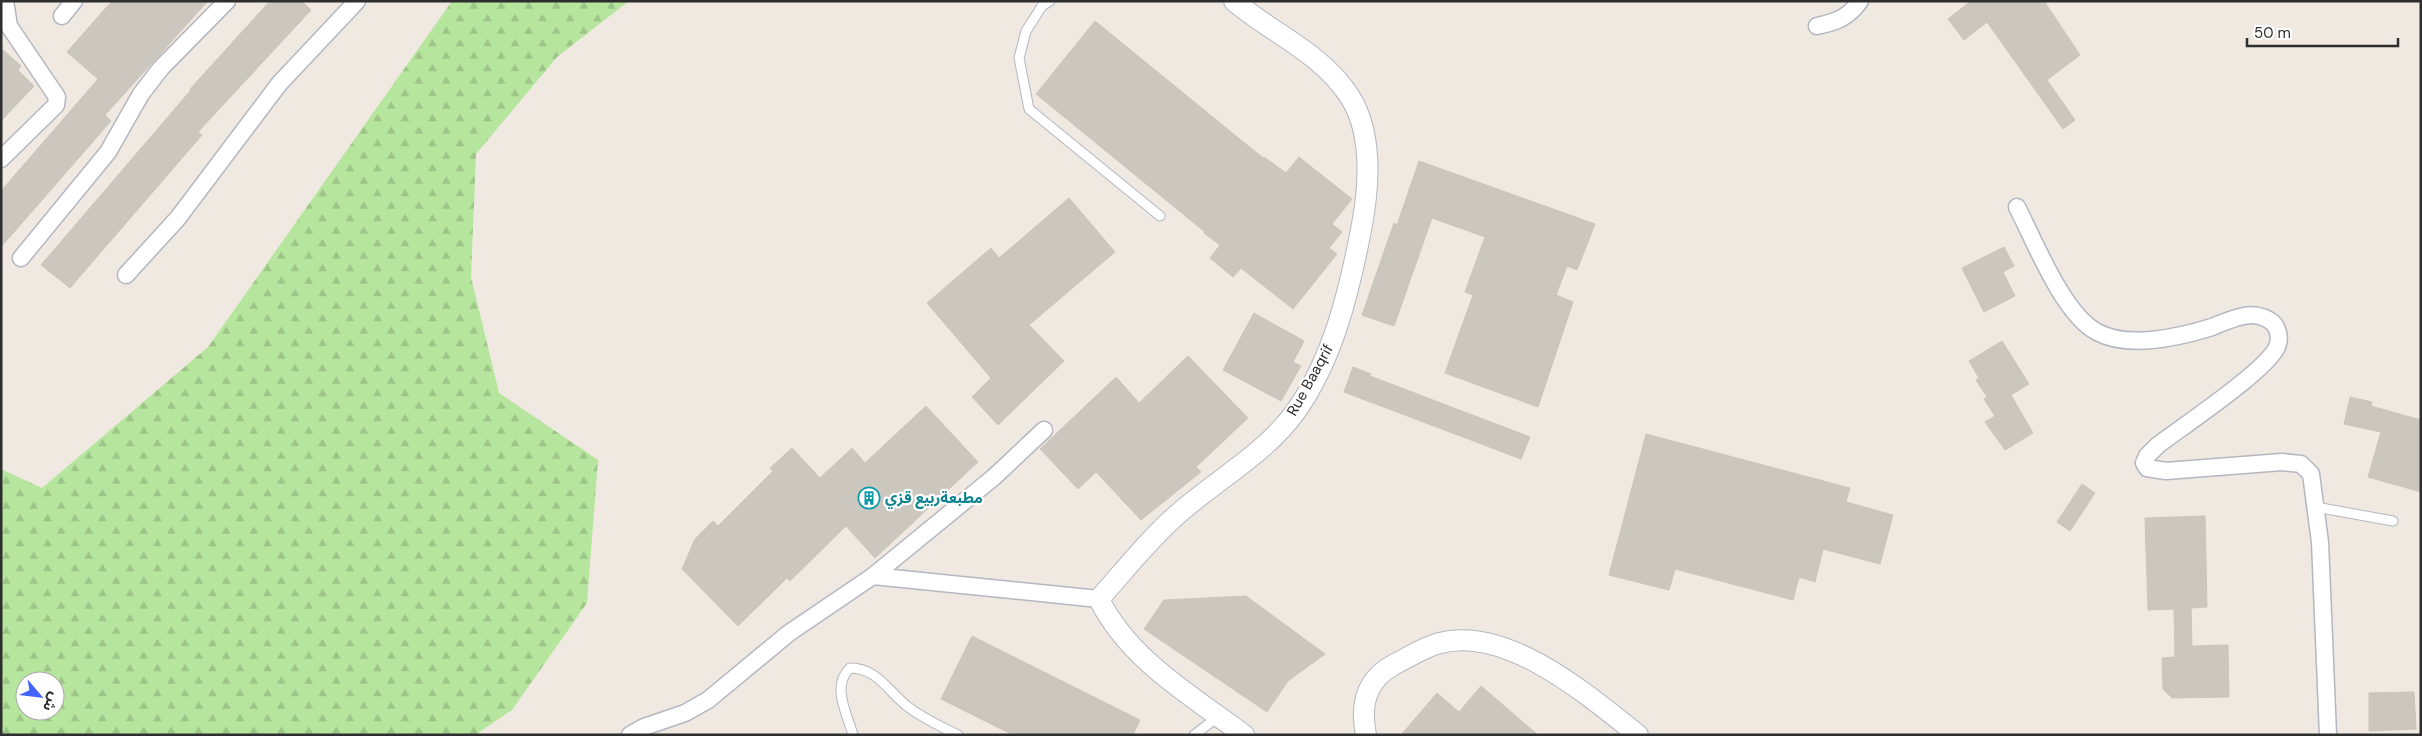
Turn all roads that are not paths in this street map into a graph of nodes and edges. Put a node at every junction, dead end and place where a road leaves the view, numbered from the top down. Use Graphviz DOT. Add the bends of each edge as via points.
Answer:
graph roads {
  1 [pos="5,1"];
  2 [pos="74,1"];
  3 [pos="227,1"];
  4 [pos="357,1"];
  5 [pos="1050,1"];
  6 [pos="1234,1"];
  7 [pos="1860,1"];
  8 [pos="62,16"];
  9 [pos="1817,26"];
  10 [pos="1,159"];
  11 [pos="2017,207"];
  12 [pos="1160,216"];
  13 [pos="21,258"];
  14 [pos="126,275"];
  15 [pos="1044,430"];
  16 [pos="2316,507"];
  17 [pos="2393,521"];
  18 [pos="873,576"];
  19 [pos="1099,599"];
  20 [pos="1219,716"];
  21 [pos="630,735"];
  22 [pos="853,735"];
  23 [pos="958,735"];
  24 [pos="1194,735"];
  25 [pos="1244,735"];
  26 [pos="1366,735"];
  27 [pos="1638,735"];
  28 [pos="2328,735"];
  1 -- 10 [label="street" via="9,26 53,91 56,105"];
  2 -- 8 [label="street"];
  3 -- 13 [label="street" via="160,68 140,94 108,152"];
  4 -- 14 [label="street" via="279,84 178,218"];
  5 -- 12 [label="lane" via="1042,6 1026,31 1019,58 1029,109"];
  6 -- 19 [label="street, Rue Baaqrif" via="1314,57 1330,71 1351,99 1363,130 1369,164 1352,277 1335,334 1296,411 1265,446 1179,513"];
  7 -- 9 [label="street" via="1851,14 1837,22"];
  11 -- 16 [label="street" via="2060,290 2085,325 2099,334 2120,339 2157,340 2188,334 2245,315 2271,321 2279,338 2272,354 2258,370 2158,445 2146,456 2144,463 2148,468 2166,471 2282,462 2301,464 2307,468 2313,481"];
  15 -- 18 [label="street" via="994,477"];
  16 -- 17 [label="lane"];
  16 -- 28 [label="street"];
  18 -- 19 [label="street"];
  18 -- 21 [label="street" via="789,633 708,700 685,714"];
  19 -- 20 [label="street" via="1109,620 1129,642 1188,695"];
  20 -- 24 [label="lane"];
  20 -- 25 [label="street"];
  22 -- 23 [label="lane" via="841,690 843,674 850,668 872,672 907,706"];
  26 -- 27 [label="street" via="1362,715 1367,692 1384,669 1440,643 1473,641 1531,659 1571,684"];
}
